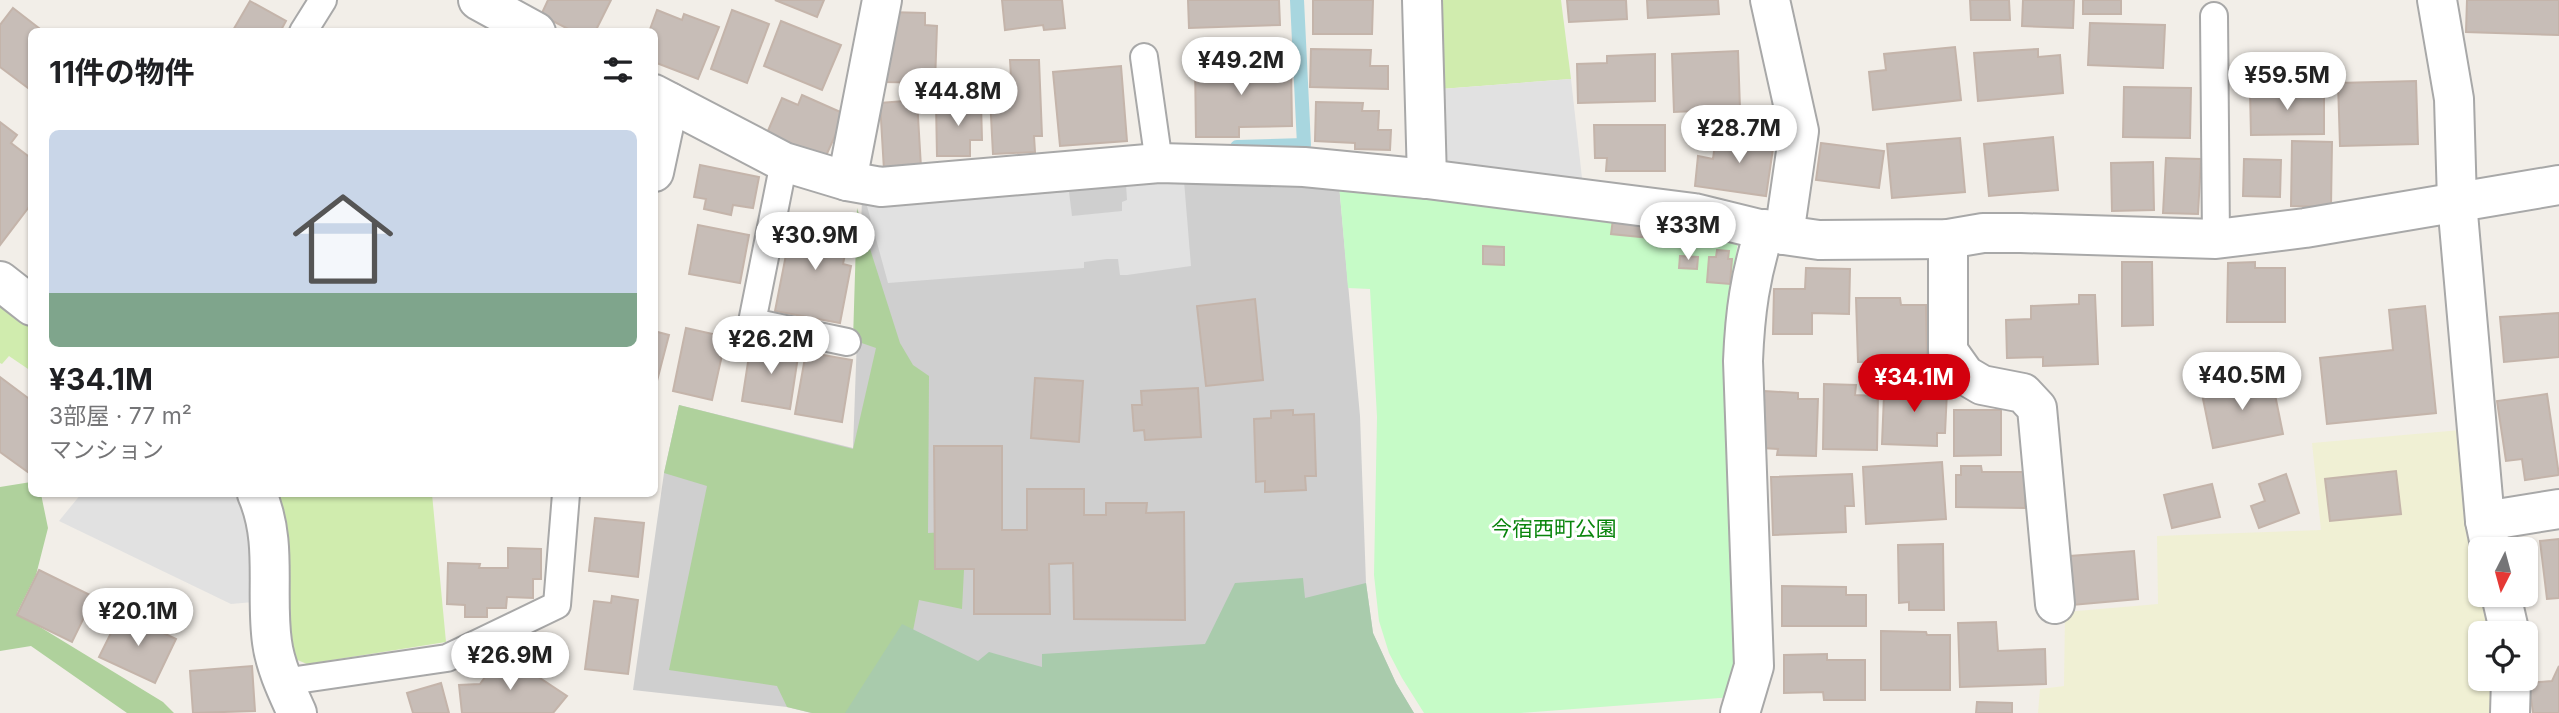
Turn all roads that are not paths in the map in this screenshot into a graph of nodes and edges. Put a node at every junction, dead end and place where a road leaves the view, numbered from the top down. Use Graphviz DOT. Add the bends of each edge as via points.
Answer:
graph roads {
  1 [pos="323,0"];
  2 [pos="478,0"];
  3 [pos="882,0"];
  4 [pos="1422,0"];
  5 [pos="1770,0"];
  6 [pos="2437,0"];
  7 [pos="2214,16"];
  8 [pos="524,17"];
  9 [pos="306,28"];
  10 [pos="1143,57"];
  11 [pos="662,98"];
  12 [pos="658,135"];
  13 [pos="783,162"];
  14 [pos="1159,163"];
  15 [pos="1427,178"];
  16 [pos="847,181"];
  17 [pos="2559,185"];
  18 [pos="2457,202"];
  19 [pos="1775,232"];
  20 [pos="1948,239"];
  21 [pos="2216,239"];
  22 [pos="0,281"];
  23 [pos="28,303"];
  24 [pos="847,342"];
  25 [pos="258,497"];
  26 [pos="566,497"];
  27 [pos="2559,509"];
  28 [pos="2488,536"];
  29 [pos="2055,604"];
  30 [pos="2511,691"];
  31 [pos="290,698"];
  32 [pos="1741,713"];
  33 [pos="2510,713"];
  1 -- 9 [label="lane"];
  2 -- 8 [label="street"];
  3 -- 16 [label="street"];
  4 -- 15 [label="street"];
  5 -- 19 [label="street" via="1799,131"];
  6 -- 18 [label="street" via="2454,99"];
  7 -- 21 [label="lane"];
  10 -- 14 [label="lane"];
  11 -- 12 [label="street"];
  11 -- 13 [label="street"];
  13 -- 16 [label="street"];
  13 -- 24 [label="lane" via="752,322"];
  14 -- 15 [label="street" via="1304,167"];
  14 -- 16 [label="street" via="881,187"];
  15 -- 19 [label="street" via="1694,213"];
  17 -- 18 [label="street"];
  18 -- 21 [label="street"];
  18 -- 28 [label="street"];
  19 -- 20 [label="street" via="1819,240"];
  19 -- 32 [label="street" via="1751,272 1745,314 1754,666"];
  20 -- 21 [label="street" via="1983,233"];
  20 -- 29 [label="street" via="1948,351 1965,375 1982,385 2023,393 2036,408"];
  22 -- 23 [label="street"];
  25 -- 31 [label="street" via="270,543 272,643"];
  26 -- 31 [label="lane" via="557,605 447,658"];
  27 -- 28 [label="street"];
  30 -- 33 [label="street"];
}
